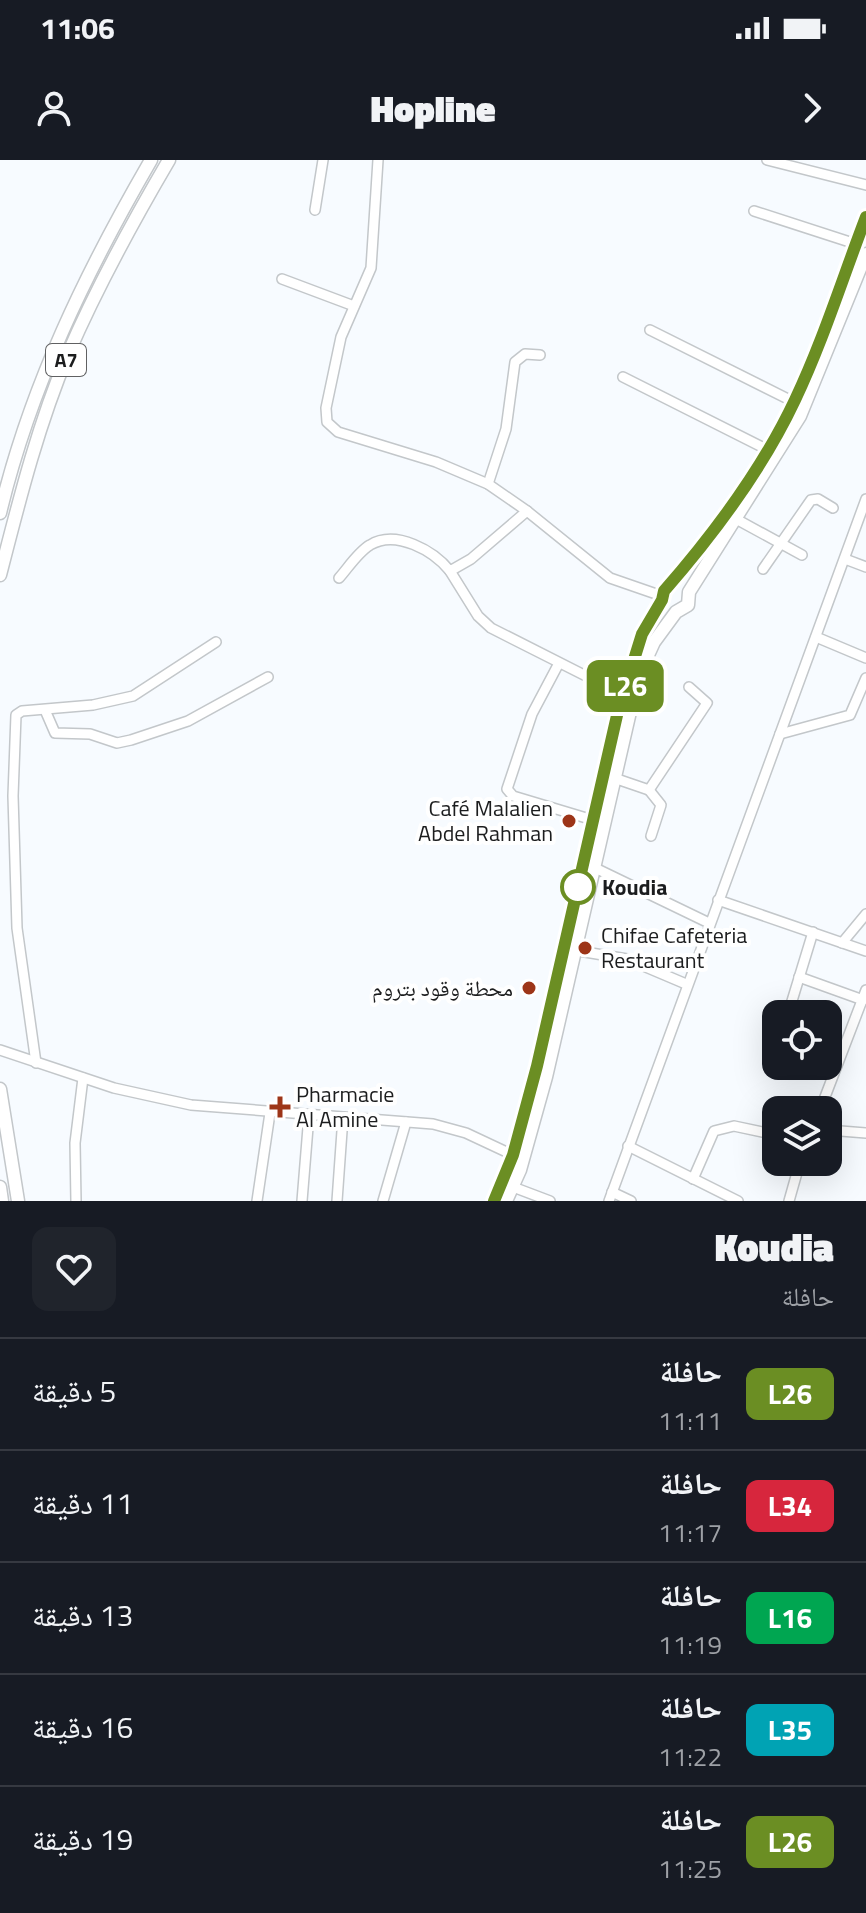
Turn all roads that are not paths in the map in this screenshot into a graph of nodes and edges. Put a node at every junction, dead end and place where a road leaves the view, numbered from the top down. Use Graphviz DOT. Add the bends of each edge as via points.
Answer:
graph roads {
  1 [pos="151,160"];
  2 [pos="169,160"];
  3 [pos="323,160"];
  4 [pos="378,160"];
  5 [pos="767,160"];
  6 [pos="866,185"];
  7 [pos="315,210"];
  8 [pos="754,211"];
  9 [pos="866,217"];
  10 [pos="856,244"];
  11 [pos="866,254"];
  12 [pos="282,279"];
  13 [pos="354,306"];
  14 [pos="650,330"];
  15 [pos="540,355"];
  16 [pos="623,377"];
  17 [pos="794,402"];
  18 [pos="766,449"];
  19 [pos="488,484"];
  20 [pos="866,499"];
  21 [pos="833,508"];
  22 [pos="527,511"];
  23 [pos="0,513"];
  24 [pos="736,519"];
  25 [pos="781,544"];
  26 [pos="802,555"];
  27 [pos="845,559"];
  28 [pos="866,567"];
  29 [pos="763,569"];
  30 [pos="450,571"];
  31 [pos="0,575"];
  32 [pos="339,578"];
  33 [pos="670,585"];
  34 [pos="689,592"];
  35 [pos="662,598"];
  36 [pos="676,612"];
  37 [pos="816,637"];
  38 [pos="216,642"];
  39 [pos="866,658"];
  40 [pos="559,663"];
  41 [pos="268,677"];
  42 [pos="866,678"];
  43 [pos="689,687"];
  44 [pos="624,690"];
  45 [pos="45,710"];
  46 [pos="780,734"];
  47 [pos="614,778"];
  48 [pos="649,790"];
  49 [pos="593,820"];
  50 [pos="651,836"];
  51 [pos="593,867"];
  52 [pos="718,900"];
  53 [pos="866,914"];
  54 [pos="709,923"];
  55 [pos="813,932"];
  56 [pos="842,943"];
  57 [pos="573,950"];
  58 [pos="866,951"];
  59 [pos="799,977"];
  60 [pos="686,984"];
  61 [pos="864,995"];
  62 [pos="792,1000"];
  63 [pos="0,1050"];
  64 [pos="36,1063"];
  65 [pos="83,1078"];
  66 [pos="0,1089"];
  67 [pos="825,1096"];
  68 [pos="270,1113"];
  69 [pos="309,1115"];
  70 [pos="343,1117"];
  71 [pos="406,1122"];
  72 [pos="842,1131"];
  73 [pos="762,1132"];
  74 [pos="866,1133"];
  75 [pos="628,1146"];
  76 [pos="513,1155"];
  77 [pos="796,1176"];
  78 [pos="693,1179"];
  79 [pos="0,1187"];
  80 [pos="513,1187"];
  81 [pos="611,1196"];
  82 [pos="2,1201"];
  83 [pos="18,1201"];
  84 [pos="76,1201"];
  85 [pos="257,1201"];
  86 [pos="302,1201"];
  87 [pos="337,1201"];
  88 [pos="383,1201"];
  89 [pos="494,1201"];
  90 [pos="506,1201"];
  91 [pos="550,1201"];
  92 [pos="631,1201"];
  93 [pos="738,1201"];
  94 [pos="789,1201"];
  1 -- 23 [label="highway, A7" via="106,237 49,359"];
  2 -- 31 [label="highway, A7" via="67,357"];
  3 -- 7 [label="street"];
  4 -- 13 [label="street" via="371,268"];
  5 -- 6 [label="street"];
  8 -- 10 [label="street"];
  9 -- 10 [label="highway"];
  10 -- 17 [label="highway"];
  11 -- 24 [label="highway" via="800,416"];
  12 -- 13 [label="street"];
  13 -- 19 [label="street" via="336,356 327,422"];
  14 -- 17 [label="street"];
  15 -- 19 [label="street" via="525,354 515,362 506,429"];
  16 -- 18 [label="street"];
  17 -- 18 [label="highway"];
  18 -- 33 [label="highway" via="709,537"];
  19 -- 22 [label="street"];
  20 -- 27 [label="street"];
  21 -- 25 [label="street" via="811,500"];
  22 -- 30 [label="street"];
  22 -- 35 [label="street" via="610,578"];
  24 -- 25 [label="street"];
  24 -- 34 [label="highway"];
  25 -- 26 [label="street"];
  25 -- 29 [label="street"];
  27 -- 28 [label="street"];
  27 -- 37 [label="street"];
  30 -- 32 [label="street" via="428,550 384,541 366,547"];
  30 -- 40 [label="street" via="483,623"];
  33 -- 34 [label="highway" via="679,584"];
  33 -- 35 [label="highway"];
  34 -- 36 [label="highway" via="688,605"];
  35 -- 36 [label="highway" via="667,609"];
  35 -- 44 [label="highway" via="642,634"];
  36 -- 47 [label="highway" via="638,677"];
  37 -- 39 [label="street"];
  37 -- 46 [label="street"];
  38 -- 45 [label="street" via="133,696"];
  40 -- 44 [label="street"];
  40 -- 49 [label="street" via="532,714 507,789 513,796"];
  41 -- 45 [label="street" via="188,721 122,743 90,734 55,733"];
  42 -- 46 [label="street" via="850,715"];
  43 -- 48 [label="street" via="707,703"];
  44 -- 49 [label="highway"];
  45 -- 64 [label="street" via="19,713 14,725 17,928"];
  46 -- 52 [label="street"];
  47 -- 48 [label="street"];
  47 -- 51 [label="highway"];
  48 -- 50 [label="street" via="661,805"];
  49 -- 76 [label="highway"];
  51 -- 54 [label="street"];
  51 -- 57 [label="highway"];
  52 -- 54 [label="street"];
  52 -- 55 [label="street"];
  53 -- 56 [label="street"];
  54 -- 60 [label="street"];
  55 -- 56 [label="street"];
  55 -- 59 [label="street"];
  56 -- 58 [label="street"];
  57 -- 60 [label="street" via="627,959"];
  57 -- 80 [label="highway" via="546,1077"];
  59 -- 61 [label="street"];
  59 -- 62 [label="street"];
  60 -- 75 [label="street"];
  61 -- 67 [label="street"];
  63 -- 64 [label="street"];
  64 -- 65 [label="street"];
  65 -- 68 [label="street" via="170,1101"];
  65 -- 84 [label="street" via="74,1153"];
  66 -- 83 [label="highway"];
  68 -- 69 [label="street"];
  68 -- 85 [label="street"];
  69 -- 70 [label="street"];
  69 -- 86 [label="street"];
  70 -- 71 [label="street"];
  70 -- 87 [label="street"];
  71 -- 76 [label="street" via="454,1128"];
  71 -- 88 [label="street"];
  72 -- 74 [label="street"];
  73 -- 78 [label="street" via="718,1129"];
  75 -- 78 [label="street"];
  75 -- 81 [label="street"];
  76 -- 89 [label="highway"];
  77 -- 94 [label="street"];
  78 -- 93 [label="street"];
  79 -- 82 [label="highway"];
  80 -- 90 [label="highway"];
  80 -- 91 [label="street"];
  81 -- 92 [label="street"];
}
